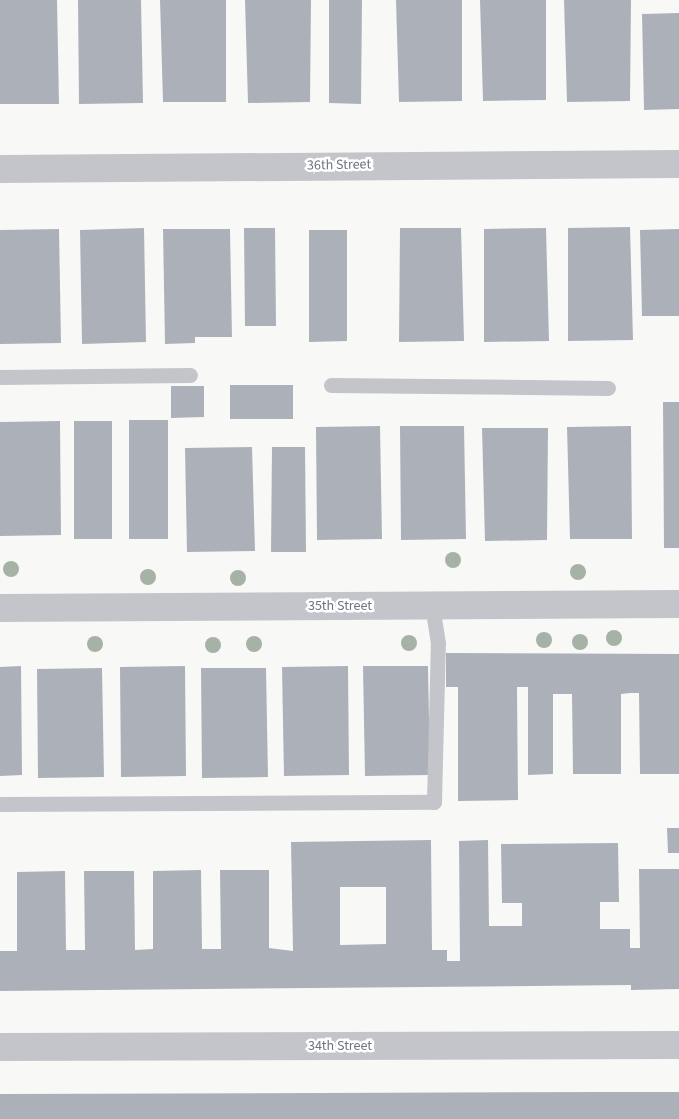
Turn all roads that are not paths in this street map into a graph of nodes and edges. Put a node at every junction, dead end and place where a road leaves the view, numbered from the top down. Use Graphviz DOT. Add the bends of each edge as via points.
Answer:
graph roads {
  1 [pos="679,164"];
  2 [pos="0,169"];
  3 [pos="190,375"];
  4 [pos="0,377"];
  5 [pos="330,385"];
  6 [pos="608,388"];
  7 [pos="679,604"];
  8 [pos="432,606"];
  9 [pos="0,608"];
  10 [pos="0,804"];
  11 [pos="679,1045"];
  12 [pos="0,1047"];
  1 -- 2 [label="street, 36th Street"];
  3 -- 4 [label="lane"];
  5 -- 6 [label="lane"];
  7 -- 8 [label="street, 35th Street"];
  8 -- 9 [label="street, 35th Street"];
  8 -- 10 [label="lane" via="438,643 434,802"];
  11 -- 12 [label="street, 34th Street"];
}
